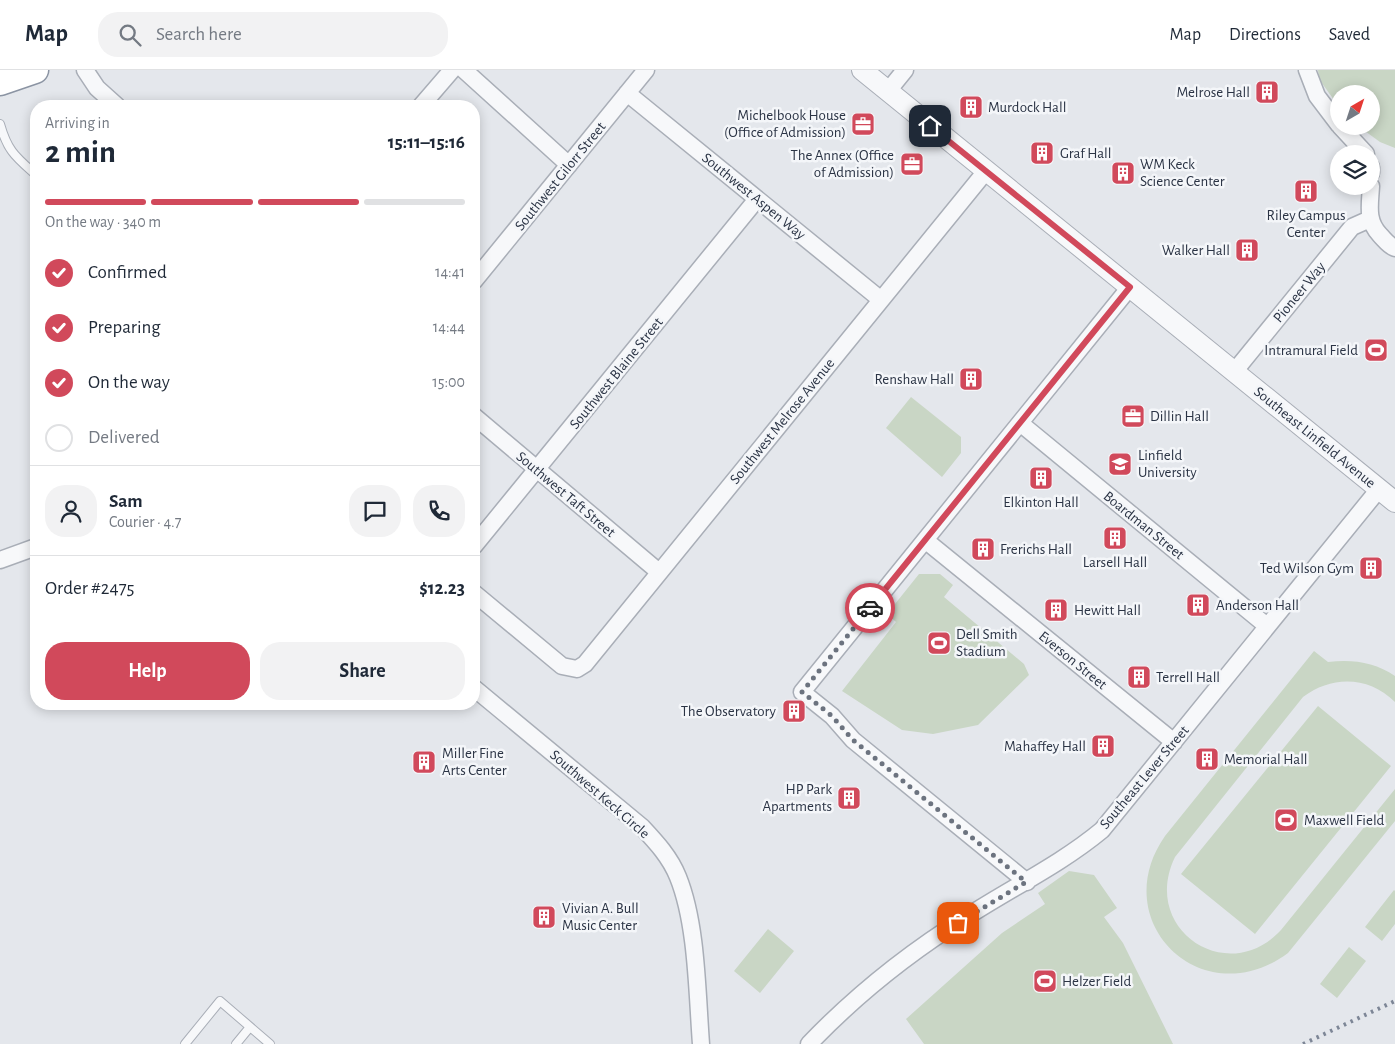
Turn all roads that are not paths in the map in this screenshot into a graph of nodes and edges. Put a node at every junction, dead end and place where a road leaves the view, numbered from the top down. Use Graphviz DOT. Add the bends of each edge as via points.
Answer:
graph roads {
  1 [pos="36,70"];
  2 [pos="85,70"];
  3 [pos="452,70"];
  4 [pos="464,70"];
  5 [pos="646,70"];
  6 [pos="862,70"];
  7 [pos="905,70"];
  8 [pos="1307,70"];
  9 [pos="0,82"];
  10 [pos="888,91"];
  11 [pos="627,93"];
  12 [pos="110,100"];
  13 [pos="426,100"];
  14 [pos="1330,114"];
  15 [pos="0,124"];
  16 [pos="1348,135"];
  17 [pos="1357,145"];
  18 [pos="569,165"];
  19 [pos="30,169"];
  20 [pos="986,171"];
  21 [pos="1371,195"];
  22 [pos="757,199"];
  23 [pos="1370,219"];
  24 [pos="1395,248"];
  25 [pos="480,274"];
  26 [pos="1130,287"];
  27 [pos="880,299"];
  28 [pos="1234,372"];
  29 [pos="480,421"];
  30 [pos="1020,423"];
  31 [pos="537,470"];
  32 [pos="1378,489"];
  33 [pos="1395,502"];
  34 [pos="480,539"];
  35 [pos="925,540"];
  36 [pos="30,549"];
  37 [pos="0,560"];
  38 [pos="659,572"];
  39 [pos="480,597"];
  40 [pos="1267,626"];
  41 [pos="480,693"];
  42 [pos="1174,742"];
  43 [pos="1026,882"];
  44 [pos="250,1027"];
  45 [pos="185,1044"];
  46 [pos="236,1044"];
  47 [pos="270,1044"];
  48 [pos="701,1044"];
  49 [pos="808,1044"];
  1 -- 9 [label="highway"];
  2 -- 12 [label="street"];
  3 -- 13 [label="street"];
  4 -- 18 [label="street"];
  5 -- 11 [label="street, Southwest Gilorr Street"];
  6 -- 10 [label="street, Southeast Linfield Avenue"];
  7 -- 10 [label="street"];
  8 -- 14 [label="street" via="1317,96"];
  10 -- 20 [label="street, Southeast Linfield Avenue"];
  11 -- 18 [label="street, Southwest Gilorr Street"];
  11 -- 22 [label="street, Southwest Aspen Way"];
  15 -- 19 [label="lane" via="5,142 13,154"];
  16 -- 17 [label="street"];
  18 -- 25 [label="street, Southwest Gilorr Street"];
  20 -- 26 [label="street, Southeast Linfield Avenue"];
  20 -- 27 [label="street, Southwest Melrose Avenue"];
  21 -- 23 [label="street"];
  22 -- 27 [label="street, Southwest Aspen Way"];
  22 -- 31 [label="street, Southwest Blaine Street"];
  23 -- 24 [label="street" via="1375,229"];
  23 -- 28 [label="street, Pioneer Way" via="1352,227"];
  26 -- 28 [label="street, Southeast Linfield Avenue"];
  26 -- 30 [label="street"];
  27 -- 38 [label="street, Southwest Melrose Avenue"];
  28 -- 32 [label="street, Southeast Linfield Avenue"];
  29 -- 31 [label="street, Southwest Taft Street"];
  30 -- 35 [label="street"];
  30 -- 40 [label="street, Boardman Street"];
  31 -- 34 [label="street, Southwest Blaine Street"];
  31 -- 38 [label="street, Southwest Taft Street"];
  32 -- 33 [label="street, Southeast Linfield Avenue"];
  32 -- 40 [label="street, Southeast Lever Street"];
  35 -- 42 [label="street, Everson Street"];
  35 -- 43 [label="street" via="802,692 832,716 853,740"];
  36 -- 37 [label="street"];
  38 -- 39 [label="street, Southwest Melrose Avenue" via="577,670 562,666"];
  40 -- 42 [label="street, Southeast Lever Street"];
  41 -- 48 [label="street, Southwest Keck Circle" via="642,827 664,852 678,876 691,924"];
  42 -- 43 [label="street, Southeast Lever Street" via="1102,830"];
  43 -- 49 [label="street, Southeast Lever Street" via="967,916 911,955 857,997"];
  44 -- 45 [label="lane" via="220,1001"];
  44 -- 46 [label="lane"];
  44 -- 47 [label="lane"];
}
